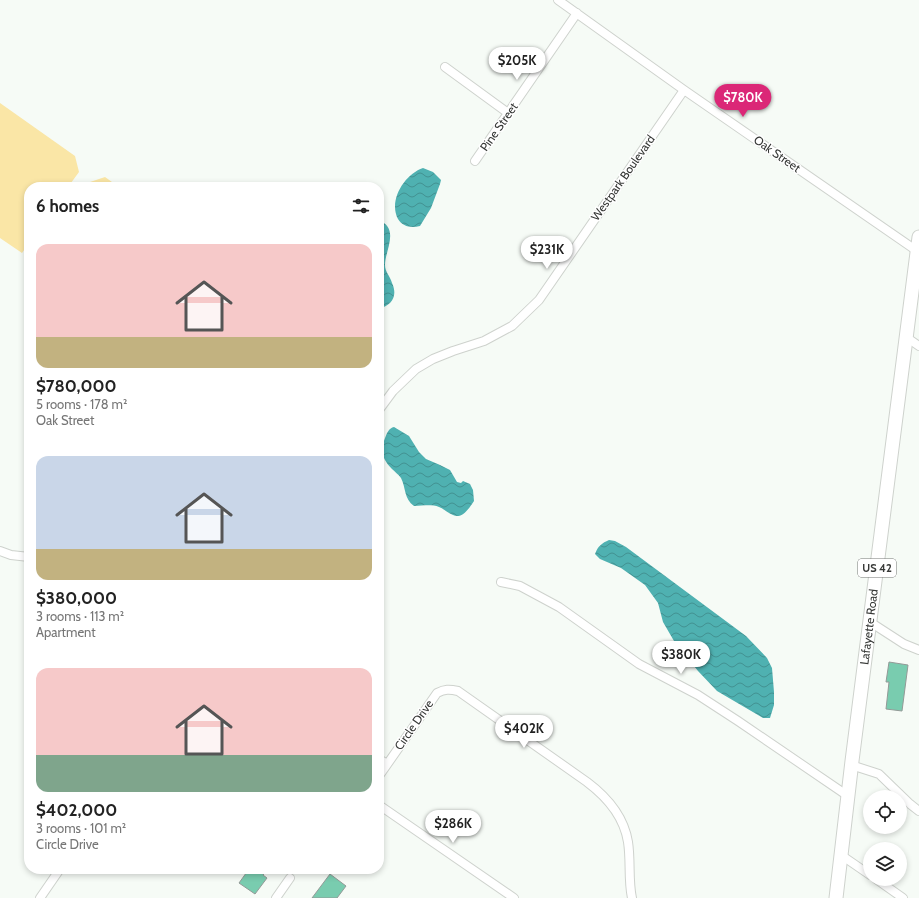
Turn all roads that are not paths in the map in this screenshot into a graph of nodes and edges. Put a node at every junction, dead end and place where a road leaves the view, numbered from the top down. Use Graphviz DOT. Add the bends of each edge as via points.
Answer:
graph roads {
  1 [pos="558,0"];
  2 [pos="577,13"];
  3 [pos="445,67"];
  4 [pos="684,90"];
  5 [pos="508,113"];
  6 [pos="475,161"];
  7 [pos="919,238"];
  8 [pos="917,251"];
  9 [pos="906,336"];
  10 [pos="919,346"];
  11 [pos="384,403"];
  12 [pos="0,551"];
  13 [pos="24,556"];
  14 [pos="501,582"];
  15 [pos="870,622"];
  16 [pos="919,650"];
  17 [pos="384,762"];
  18 [pos="387,764"];
  19 [pos="852,765"];
  20 [pos="384,768"];
  21 [pos="848,796"];
  22 [pos="384,808"];
  23 [pos="919,811"];
  24 [pos="841,855"];
  25 [pos="863,870"];
  26 [pos="57,874"];
  27 [pos="290,878"];
  28 [pos="886,886"];
  29 [pos="40,898"];
  30 [pos="276,898"];
  31 [pos="514,898"];
  32 [pos="632,898"];
  33 [pos="836,898"];
  34 [pos="903,898"];
  1 -- 2 [label="street, Oak Street"];
  2 -- 4 [label="street, Oak Street"];
  2 -- 5 [label="street, Pine Street"];
  3 -- 5 [label="street"];
  4 -- 8 [label="street, Oak Street"];
  4 -- 11 [label="street, Westpark Boulevard" via="539,300 512,326 484,340 433,359 416,370 392,391"];
  5 -- 6 [label="street, Pine Street"];
  7 -- 8 [label="main road, Lafayette Road / US 42"];
  8 -- 9 [label="main road, Lafayette Road / US 42"];
  9 -- 10 [label="street"];
  9 -- 15 [label="main road, Lafayette Road / US 42"];
  12 -- 13 [label="street"];
  14 -- 21 [label="street" via="520,586 559,607 638,664 698,695 738,720"];
  15 -- 16 [label="street" via="904,644"];
  15 -- 19 [label="main road, Lafayette Road / US 42"];
  17 -- 18 [label="street"];
  18 -- 20 [label="street, Circle Drive"];
  18 -- 32 [label="street, Circle Drive" via="437,693 451,689 458,691 587,782 609,802 624,828 628,842"];
  19 -- 21 [label="main road, Lafayette Road / US 42"];
  19 -- 23 [label="street" via="879,774"];
  21 -- 24 [label="main road, Lafayette Road / US 42"];
  22 -- 31 [label="street"];
  24 -- 25 [label="street"];
  24 -- 33 [label="main road, Lafayette Road / US 42"];
  26 -- 29 [label="street"];
  27 -- 30 [label="street"];
  28 -- 34 [label="street"];
}
